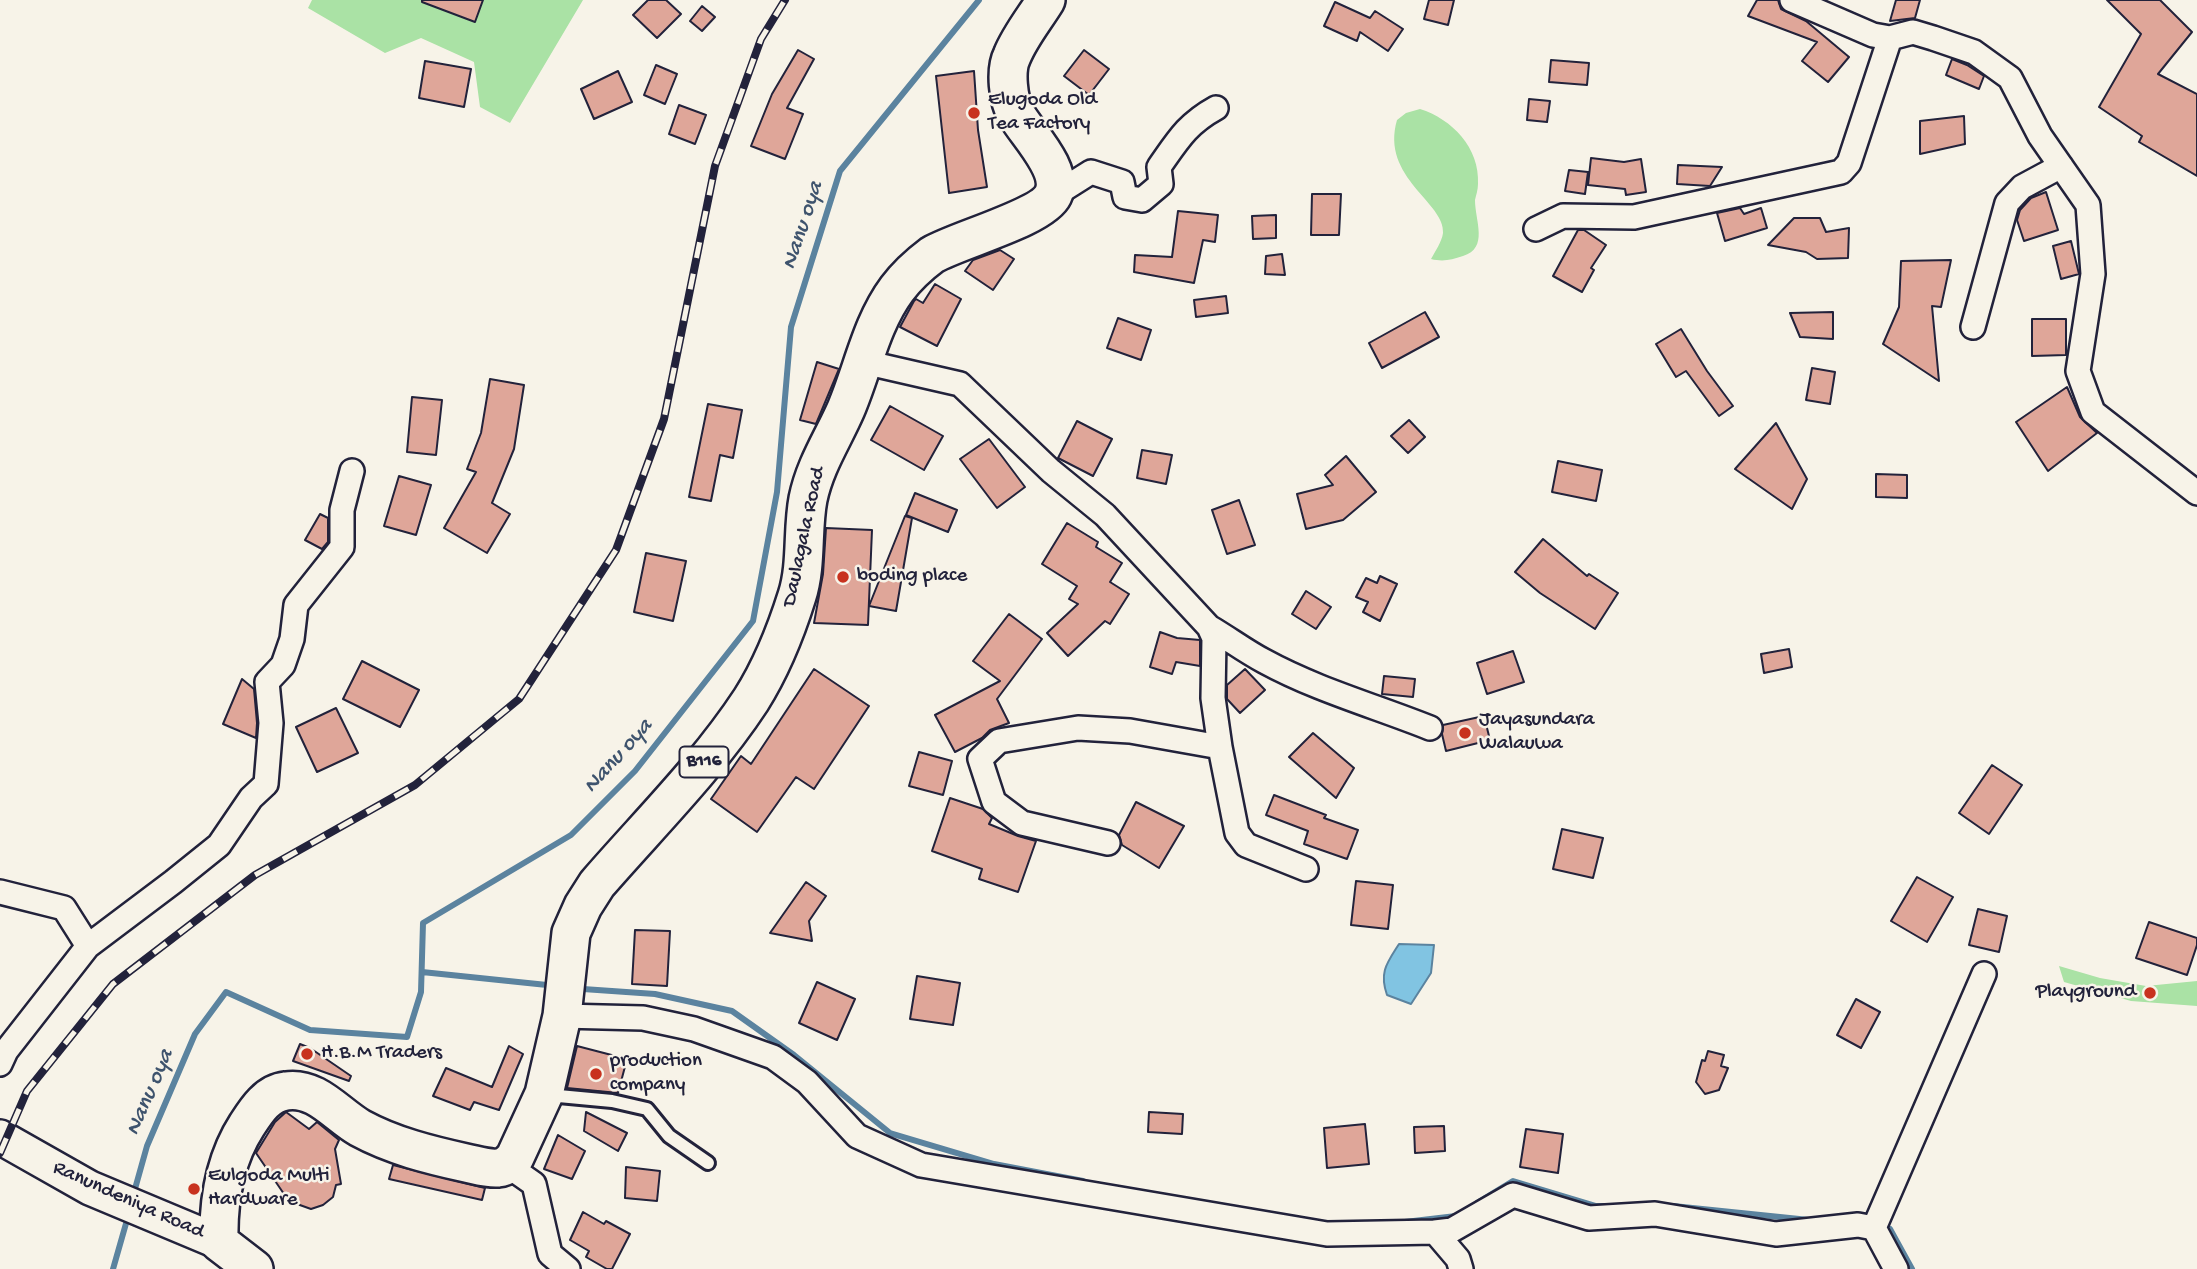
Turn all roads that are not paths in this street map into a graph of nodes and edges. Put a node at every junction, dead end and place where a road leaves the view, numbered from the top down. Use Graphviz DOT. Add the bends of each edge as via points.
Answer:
graph roads {
  1 [pos="1046,0"];
  2 [pos="1791,0"];
  3 [pos="1890,38"];
  4 [pos="1216,108"];
  5 [pos="2061,166"];
  6 [pos="1052,196"];
  7 [pos="1536,229"];
  8 [pos="1973,327"];
  9 [pos="863,362"];
  10 [pos="352,471"];
  11 [pos="2197,494"];
  12 [pos="1209,627"];
  13 [pos="1430,728"];
  14 [pos="1220,747"];
  15 [pos="1108,843"];
  16 [pos="1306,869"];
  17 [pos="0,892"];
  18 [pos="88,946"];
  19 [pos="1984,974"];
  20 [pos="562,1016"];
  21 [pos="0,1064"];
  22 [pos="544,1094"];
  23 [pos="0,1137"];
  24 [pos="708,1163"];
  25 [pos="508,1165"];
  26 [pos="1874,1228"];
  27 [pos="1435,1232"];
  28 [pos="222,1256"];
  29 [pos="254,1269"];
  30 [pos="568,1269"];
  31 [pos="1461,1269"];
  32 [pos="1896,1269"];
  1 -- 6 [label="main road" via="1011,57 1009,83 1014,111 1054,173"];
  2 -- 3 [label="street"];
  3 -- 5 [label="street" via="1913,32 1933,38 1973,52 2010,78"];
  3 -- 7 [label="street" via="1849,163 1841,172 1634,217 1563,216"];
  4 -- 6 [label="street" via="1195,120 1175,144 1159,167 1161,184 1142,200 1125,197 1122,182 1091,172"];
  5 -- 8 [label="street" via="2022,187 2007,203"];
  5 -- 11 [label="street" via="2088,205 2093,274 2078,371 2093,412"];
  6 -- 9 [label="main road, Daulagala Road / B116" via="1025,215 933,255 916,269 897,288 879,319"];
  9 -- 12 [label="street" via="960,384 1051,471 1105,515"];
  9 -- 20 [label="main road, Daulagala Road / B116" via="846,410 817,466 808,499 798,594 773,657 751,699 709,756 583,906 571,933"];
  10 -- 18 [label="street" via="342,510 342,547 296,605 283,665 267,682 271,723 266,784 219,845"];
  12 -- 13 [label="street" via="1295,676"];
  12 -- 14 [label="street" via="1214,638 1213,698"];
  14 -- 15 [label="street" via="1130,731 1078,728 999,741 980,759 994,802 1022,823"];
  14 -- 16 [label="street" via="1237,833 1246,845"];
  17 -- 18 [label="street" via="64,908"];
  18 -- 21 [label="street"];
  19 -- 26 [label="street"];
  20 -- 22 [label="main road, Daulagala Road / B116"];
  20 -- 27 [label="street" via="643,1018 773,1057 807,1082 857,1136 921,1166 1326,1234"];
  22 -- 24 [label="lane" via="647,1109 669,1136"];
  22 -- 25 [label="main road, Daulagala Road / B116"];
  23 -- 28 [label="main road, Ranundeniya Road"];
  25 -- 28 [label="main road" via="491,1168 400,1146 360,1128 321,1099 286,1091 270,1097 239,1137 219,1214"];
  25 -- 30 [label="street" via="534,1184 550,1254"];
  26 -- 27 [label="street" via="1858,1224 1776,1234 1655,1214 1589,1218 1513,1195 1452,1230"];
  26 -- 32 [label="street"];
  27 -- 31 [label="street"];
  28 -- 29 [label="main road"];
}
